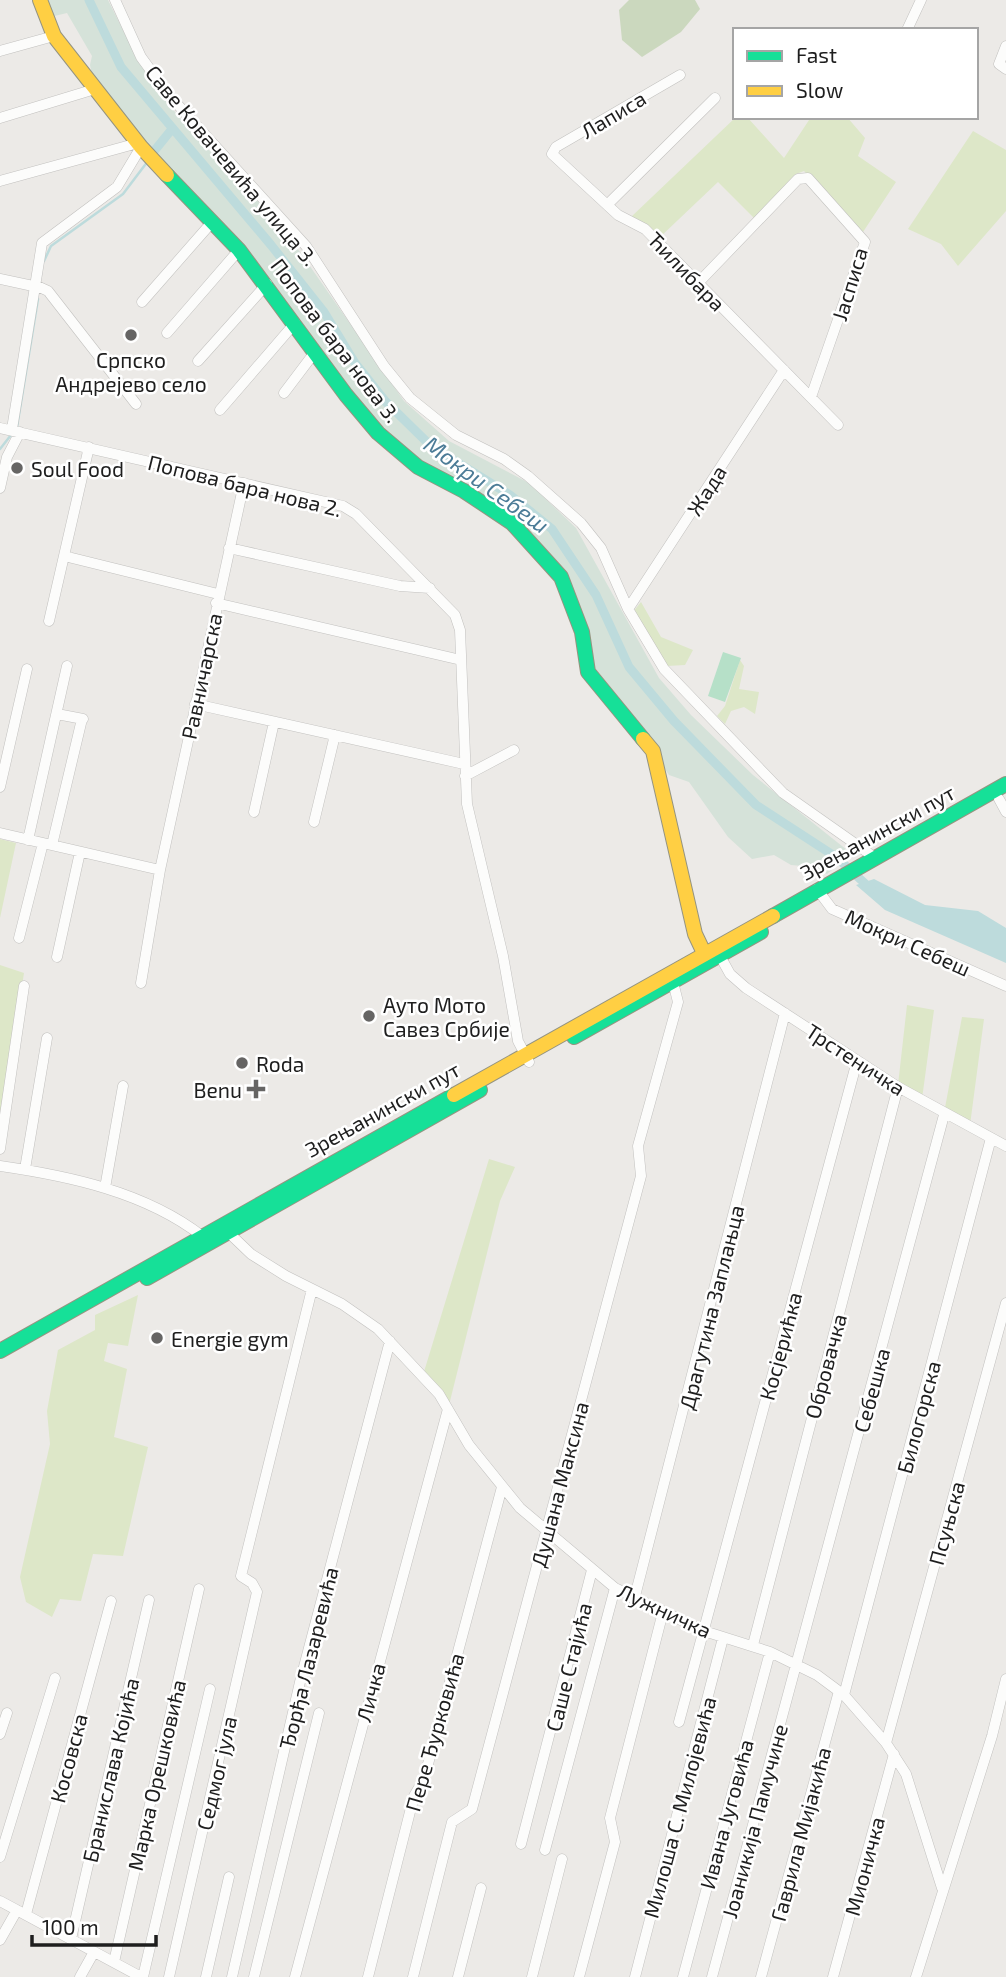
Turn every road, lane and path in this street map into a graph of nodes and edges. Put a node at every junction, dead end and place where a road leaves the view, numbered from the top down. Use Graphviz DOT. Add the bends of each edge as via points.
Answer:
graph roads {
  1 [pos="40,0"];
  2 [pos="115,0"];
  3 [pos="921,0"];
  4 [pos="908,28"];
  5 [pos="54,36"];
  6 [pos="1006,46"];
  7 [pos="0,51"];
  8 [pos="1006,69"];
  9 [pos="680,75"];
  10 [pos="95,89"];
  11 [pos="715,97"];
  12 [pos="0,118"];
  13 [pos="139,145"];
  14 [pos="554,157"];
  15 [pos="0,181"];
  16 [pos="607,205"];
  17 [pos="213,221"];
  18 [pos="239,250"];
  19 [pos="0,279"];
  20 [pos="698,283"];
  21 [pos="267,284"];
  22 [pos="37,286"];
  23 [pos="142,302"];
  24 [pos="295,323"];
  25 [pos="167,333"];
  26 [pos="315,352"];
  27 [pos="198,361"];
  28 [pos="784,370"];
  29 [pos="284,393"];
  30 [pos="811,397"];
  31 [pos="136,404"];
  32 [pos="220,410"];
  33 [pos="838,425"];
  34 [pos="0,428"];
  35 [pos="16,431"];
  36 [pos="89,447"];
  37 [pos="244,483"];
  38 [pos="0,488"];
  39 [pos="229,548"];
  40 [pos="64,556"];
  41 [pos="430,588"];
  42 [pos="217,599"];
  43 [pos="628,609"];
  44 [pos="49,621"];
  45 [pos="461,660"];
  46 [pos="67,666"];
  47 [pos="27,669"];
  48 [pos="195,704"];
  49 [pos="57,714"];
  50 [pos="274,722"];
  51 [pos="335,735"];
  52 [pos="514,750"];
  53 [pos="464,764"];
  54 [pos="465,776"];
  55 [pos="1006,784"];
  56 [pos="0,787"];
  57 [pos="1005,805"];
  58 [pos="254,812"];
  59 [pos="314,822"];
  60 [pos="0,833"];
  61 [pos="29,840"];
  62 [pos="48,844"];
  63 [pos="80,852"];
  64 [pos="874,857"];
  65 [pos="862,869"];
  66 [pos="160,870"];
  67 [pos="820,893"];
  68 [pos="19,938"];
  69 [pos="704,953"];
  70 [pos="720,956"];
  71 [pos="57,957"];
  72 [pos="673,982"];
  73 [pos="141,983"];
  74 [pos="24,986"];
  75 [pos="1006,986"];
  76 [pos="785,1013"];
  77 [pos="47,1038"];
  78 [pos="527,1058"];
  79 [pos="857,1061"];
  80 [pos="123,1086"];
  81 [pos="898,1087"];
  82 [pos="944,1115"];
  83 [pos="991,1138"];
  84 [pos="1006,1146"];
  85 [pos="0,1149"];
  86 [pos="0,1166"];
  87 [pos="25,1169"];
  88 [pos="105,1188"];
  89 [pos="228,1232"];
  90 [pos="202,1236"];
  91 [pos="312,1289"];
  92 [pos="1006,1303"];
  93 [pos="390,1341"];
  94 [pos="0,1351"];
  95 [pos="0,1360"];
  96 [pos="449,1409"];
  97 [pos="502,1487"];
  98 [pos="546,1533"];
  99 [pos="592,1570"];
  100 [pos="615,1588"];
  101 [pos="199,1589"];
  102 [pos="149,1600"];
  103 [pos="634,1600"];
  104 [pos="111,1601"];
  105 [pos="663,1612"];
  106 [pos="704,1631"];
  107 [pos="723,1638"];
  108 [pos="753,1645"];
  109 [pos="770,1652"];
  110 [pos="797,1664"];
  111 [pos="55,1678"];
  112 [pos="1006,1679"];
  113 [pos="210,1689"];
  114 [pos="842,1693"];
  115 [pos="1006,1710"];
  116 [pos="7,1713"];
  117 [pos="319,1713"];
  118 [pos="679,1722"];
  119 [pos="0,1734"];
  120 [pos="992,1736"];
  121 [pos="886,1743"];
  122 [pos="894,1754"];
  123 [pos="521,1844"];
  124 [pos="545,1850"];
  125 [pos="0,1857"];
  126 [pos="562,1859"];
  127 [pos="229,1877"];
  128 [pos="481,1888"];
  129 [pos="942,1888"];
  130 [pos="0,1901"];
  131 [pos="21,1912"];
  132 [pos="71,1939"];
  133 [pos="0,1940"];
  134 [pos="94,1952"];
  135 [pos="114,1962"];
  136 [pos="80,1977"];
  137 [pos="142,1977"];
  138 [pos="169,1977"];
  139 [pos="206,1977"];
  140 [pos="232,1977"];
  141 [pos="254,1977"];
  142 [pos="295,1977"];
  143 [pos="368,1977"];
  144 [pos="413,1977"];
  145 [pos="458,1977"];
  146 [pos="532,1977"];
  147 [pos="579,1977"];
  148 [pos="635,1977"];
  149 [pos="683,1977"];
  150 [pos="712,1977"];
  151 [pos="761,1977"];
  152 [pos="833,1977"];
  153 [pos="916,1977"];
  1 -- 5 [label="main road, Попова бара нова 3."];
  2 -- 43 [label="street, Саве Ковачевића улица 3." via="141,57 168,94 306,246 410,398 456,435 528,476 580,523 606,557"];
  3 -- 4 [label="street"];
  5 -- 7 [label="street"];
  5 -- 10 [label="main road, Попова бара нова 3."];
  6 -- 8 [label="street" via="999,64"];
  9 -- 14 [label="street, Лаписа" via="556,148"];
  10 -- 12 [label="street"];
  10 -- 13 [label="main road, Попова бара нова 3."];
  11 -- 16 [label="street"];
  13 -- 15 [label="street"];
  13 -- 17 [label="main road, Попова бара нова 3."];
  13 -- 22 [label="street" via="117,187 42,243"];
  14 -- 16 [label="street, Ћилибара"];
  16 -- 20 [label="street, Ћилибара" via="642,226"];
  17 -- 18 [label="main road, Попова бара нова 3."];
  17 -- 23 [label="street"];
  18 -- 21 [label="main road, Попова бара нова 3."];
  18 -- 25 [label="street"];
  19 -- 22 [label="street"];
  20 -- 28 [label="street, Ћилибара"];
  20 -- 30 [label="street, Јасписа" via="798,180 808,178 865,242"];
  21 -- 24 [label="main road, Попова бара нова 3."];
  21 -- 27 [label="street"];
  22 -- 31 [label="street"];
  22 -- 35 [label="street"];
  24 -- 26 [label="main road, Попова бара нова 3."];
  24 -- 32 [label="street"];
  26 -- 29 [label="street"];
  26 -- 69 [label="main road, Попова бара нова 3." via="364,418 394,448 512,523 561,577 582,632 588,672 653,751 695,934"];
  28 -- 30 [label="street, Ћилибара"];
  28 -- 43 [label="street, Жада"];
  30 -- 33 [label="street"];
  34 -- 35 [label="street, Попова бара нова 2."];
  35 -- 36 [label="street, Попова бара нова 2."];
  35 -- 38 [label="street"];
  36 -- 37 [label="street, Попова бара нова 2."];
  36 -- 40 [label="street"];
  37 -- 39 [label="street, Равничарска"];
  37 -- 41 [label="street, Попова бара нова 2." via="349,509"];
  39 -- 41 [label="street" via="400,586"];
  39 -- 42 [label="street, Равничарска"];
  40 -- 42 [label="street"];
  40 -- 44 [label="street"];
  41 -- 45 [label="street, Попова бара нова 2." via="458,619"];
  42 -- 45 [label="street"];
  42 -- 48 [label="street, Равничарска"];
  43 -- 64 [label="street, Саве Ковачевића улица 3." via="655,658 719,729 783,793"];
  45 -- 53 [label="street, Попова бара нова 2."];
  46 -- 49 [label="street"];
  47 -- 56 [label="street"];
  48 -- 50 [label="street"];
  48 -- 66 [label="street, Равничарска"];
  49 -- 61 [label="street"];
  49 -- 62 [label="street" via="82,719"];
  50 -- 51 [label="street"];
  50 -- 58 [label="street"];
  51 -- 53 [label="street"];
  51 -- 59 [label="street"];
  52 -- 54 [label="street"];
  53 -- 54 [label="street, Попова бара нова 2."];
  54 -- 78 [label="street, Попова бара нова 2." via="469,815 518,1041"];
  55 -- 64 [label="main road, Зрењанински пут"];
  57 -- 65 [label="main road, Зрењанински пут"];
  60 -- 61 [label="street"];
  61 -- 62 [label="street"];
  62 -- 63 [label="street"];
  62 -- 68 [label="street"];
  63 -- 66 [label="street"];
  63 -- 71 [label="street"];
  64 -- 65 [label="main road, Зрењанински пут"];
  65 -- 67 [label="main road, Зрењанински пут"];
  66 -- 73 [label="street, Равничарска"];
  67 -- 69 [label="main road, Зрењанински пут"];
  67 -- 70 [label="main road, Зрењанински пут"];
  67 -- 75 [label="street, Мокри Себеш" via="829,907"];
  69 -- 78 [label="main road, Зрењанински пут"];
  70 -- 72 [label="main road, Зрењанински пут"];
  70 -- 76 [label="street, Трстеничка" via="740,984"];
  72 -- 78 [label="main road, Зрењанински пут"];
  72 -- 98 [label="street, Душана Максина" via="678,1002 638,1146 642,1172"];
  74 -- 85 [label="street"];
  76 -- 79 [label="street, Трстеничка"];
  76 -- 103 [label="street, Драгутина Заплањца"];
  77 -- 87 [label="street"];
  78 -- 89 [label="main road, Зрењанински пут"];
  78 -- 90 [label="main road, Зрењанински пут"];
  79 -- 81 [label="street, Трстеничка"];
  79 -- 106 [label="street, Косјерићка"];
  80 -- 88 [label="street"];
  81 -- 82 [label="street, Трстеничка"];
  81 -- 108 [label="street, Обровачка"];
  82 -- 83 [label="street, Трстеничка"];
  82 -- 110 [label="street, Себешка"];
  83 -- 84 [label="street, Трстеничка"];
  83 -- 114 [label="street, Билогорска"];
  86 -- 87 [label="street"];
  87 -- 88 [label="street"];
  88 -- 90 [label="street"];
  89 -- 91 [label="street, Лужничка" via="243,1248"];
  89 -- 95 [label="main road, Зрењанински пут"];
  90 -- 94 [label="main road, Зрењанински пут"];
  91 -- 93 [label="street, Лужничка" via="361,1316"];
  91 -- 138 [label="street, Седмог јула" via="241,1576 253,1583 257,1592"];
  92 -- 121 [label="street, Псуњска"];
  93 -- 96 [label="street, Лужничка"];
  93 -- 140 [label="street, Ђорђа Лазаревића" via="300,1682"];
  96 -- 97 [label="street, Лужничка" via="469,1445"];
  96 -- 142 [label="street, Личка"];
  97 -- 98 [label="street, Лужничка"];
  97 -- 143 [label="street, Пере Ђурковића"];
  98 -- 99 [label="street, Лужничка"];
  98 -- 144 [label="street, Душана Максина" via="472,1809 452,1822"];
  99 -- 100 [label="street, Лужничка"];
  99 -- 123 [label="street, Саше Стајића"];
  100 -- 103 [label="street, Лужничка"];
  100 -- 124 [label="street"];
  101 -- 135 [label="street, Марка Орешковића"];
  102 -- 132 [label="street, Бранислава Којића"];
  103 -- 105 [label="street, Лужничка"];
  104 -- 131 [label="street, Косовска"];
  105 -- 106 [label="street, Лужничка"];
  105 -- 147 [label="street" via="610,1818 615,1842"];
  106 -- 107 [label="street, Лужничка"];
  106 -- 118 [label="street, Косјерићка"];
  107 -- 108 [label="street, Лужничка"];
  107 -- 148 [label="street, Милоша С. Милојевића"];
  108 -- 109 [label="street, Лужничка"];
  109 -- 110 [label="street, Лужничка"];
  109 -- 149 [label="street, Ивана Југовића"];
  110 -- 114 [label="street, Лужничка"];
  110 -- 150 [label="street, Јоаникија Памучине"];
  111 -- 125 [label="street"];
  112 -- 120 [label="street"];
  113 -- 137 [label="street"];
  114 -- 121 [label="street, Лужничка"];
  114 -- 151 [label="street, Гаврила Мијакића"];
  115 -- 120 [label="street"];
  116 -- 119 [label="street"];
  117 -- 141 [label="street"];
  120 -- 129 [label="street"];
  121 -- 122 [label="street, Лужничка"];
  122 -- 129 [label="street, Лужничка" via="912,1788"];
  122 -- 152 [label="street, Мионичка"];
  126 -- 146 [label="street"];
  127 -- 139 [label="street"];
  128 -- 145 [label="street"];
  129 -- 153 [label="street"];
  130 -- 131 [label="street"];
  131 -- 132 [label="street"];
  131 -- 133 [label="street, Косовска"];
  132 -- 134 [label="street"];
  134 -- 135 [label="street"];
  134 -- 136 [label="street"];
  135 -- 137 [label="street"];
}
